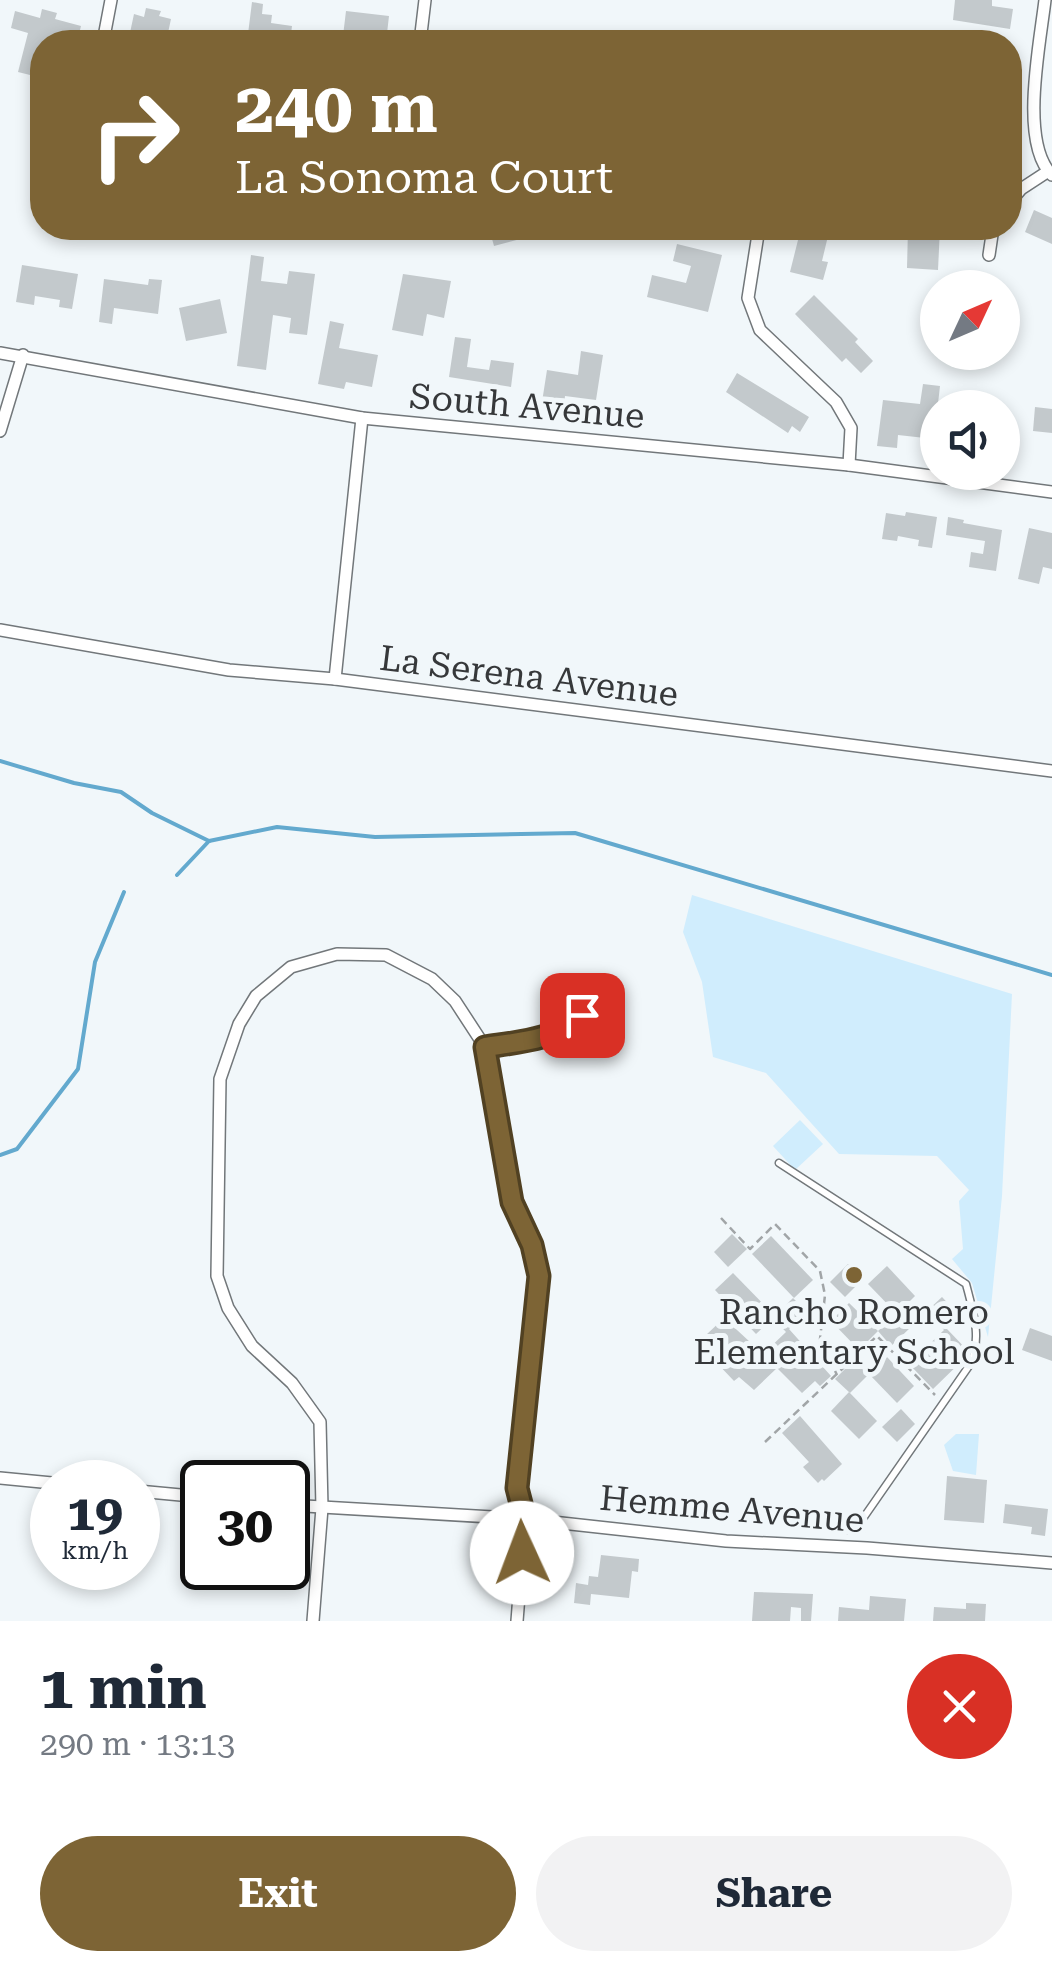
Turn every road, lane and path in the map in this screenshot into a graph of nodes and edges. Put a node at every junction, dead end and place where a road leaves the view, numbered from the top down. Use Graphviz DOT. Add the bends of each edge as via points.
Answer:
graph roads {
  1 [pos="111,0"];
  2 [pos="425,0"];
  3 [pos="1045,0"];
  4 [pos="106,30"];
  5 [pos="421,30"];
  6 [pos="1050,174"];
  7 [pos="1022,189"];
  8 [pos="757,240"];
  9 [pos="991,240"];
  10 [pos="989,255"];
  11 [pos="0,353"];
  12 [pos="23,355"];
  13 [pos="362,418"];
  14 [pos="0,431"];
  15 [pos="849,465"];
  16 [pos="1052,492"];
  17 [pos="0,630"];
  18 [pos="335,679"];
  19 [pos="1052,771"];
  20 [pos="582,1015"];
  21 [pos="485,1047"];
  22 [pos="778,1163"];
  23 [pos="722,1218"];
  24 [pos="836,1375"];
  25 [pos="942,1404"];
  26 [pos="765,1442"];
  27 [pos="0,1478"];
  28 [pos="30,1481"];
  29 [pos="310,1507"];
  30 [pos="322,1508"];
  31 [pos="525,1519"];
  32 [pos="848,1530"];
  33 [pos="1052,1563"];
  34 [pos="313,1621"];
  35 [pos="517,1621"];
  1 -- 4 [label="street"];
  2 -- 5 [label="street"];
  3 -- 6 [label="street" via="1036,144"];
  6 -- 7 [label="street"];
  8 -- 15 [label="street" via="748,298 760,330 836,402 852,428"];
  9 -- 10 [label="street"];
  11 -- 12 [label="street, South Avenue"];
  12 -- 13 [label="street, South Avenue"];
  12 -- 14 [label="street"];
  13 -- 15 [label="street, South Avenue"];
  13 -- 18 [label="street"];
  15 -- 16 [label="street, South Avenue"];
  17 -- 18 [label="street, La Serena Avenue" via="229,670"];
  18 -- 19 [label="street, La Serena Avenue"];
  20 -- 21 [label="street" via="552,1034"];
  21 -- 30 [label="street" via="444,990 386,955 336,954 292,967 256,996 239,1024 220,1080 218,1276 252,1346 292,1383 320,1422"];
  21 -- 31 [label="street" via="512,1202 539,1276 517,1488"];
  22 -- 25 [label="lane" via="966,1284 975,1354"];
  23 -- 24 [label="path" via="750,1248 774,1224 820,1270 826,1295 820,1339"];
  24 -- 25 [label="path" via="878,1336"];
  24 -- 26 [label="path"];
  25 -- 32 [label="lane" via="864,1517"];
  27 -- 28 [label="street"];
  29 -- 30 [label="street, Hemme Avenue"];
  30 -- 31 [label="street, Hemme Avenue"];
  30 -- 34 [label="street"];
  31 -- 33 [label="street, Hemme Avenue" via="726,1541"];
  31 -- 35 [label="street"];
}
